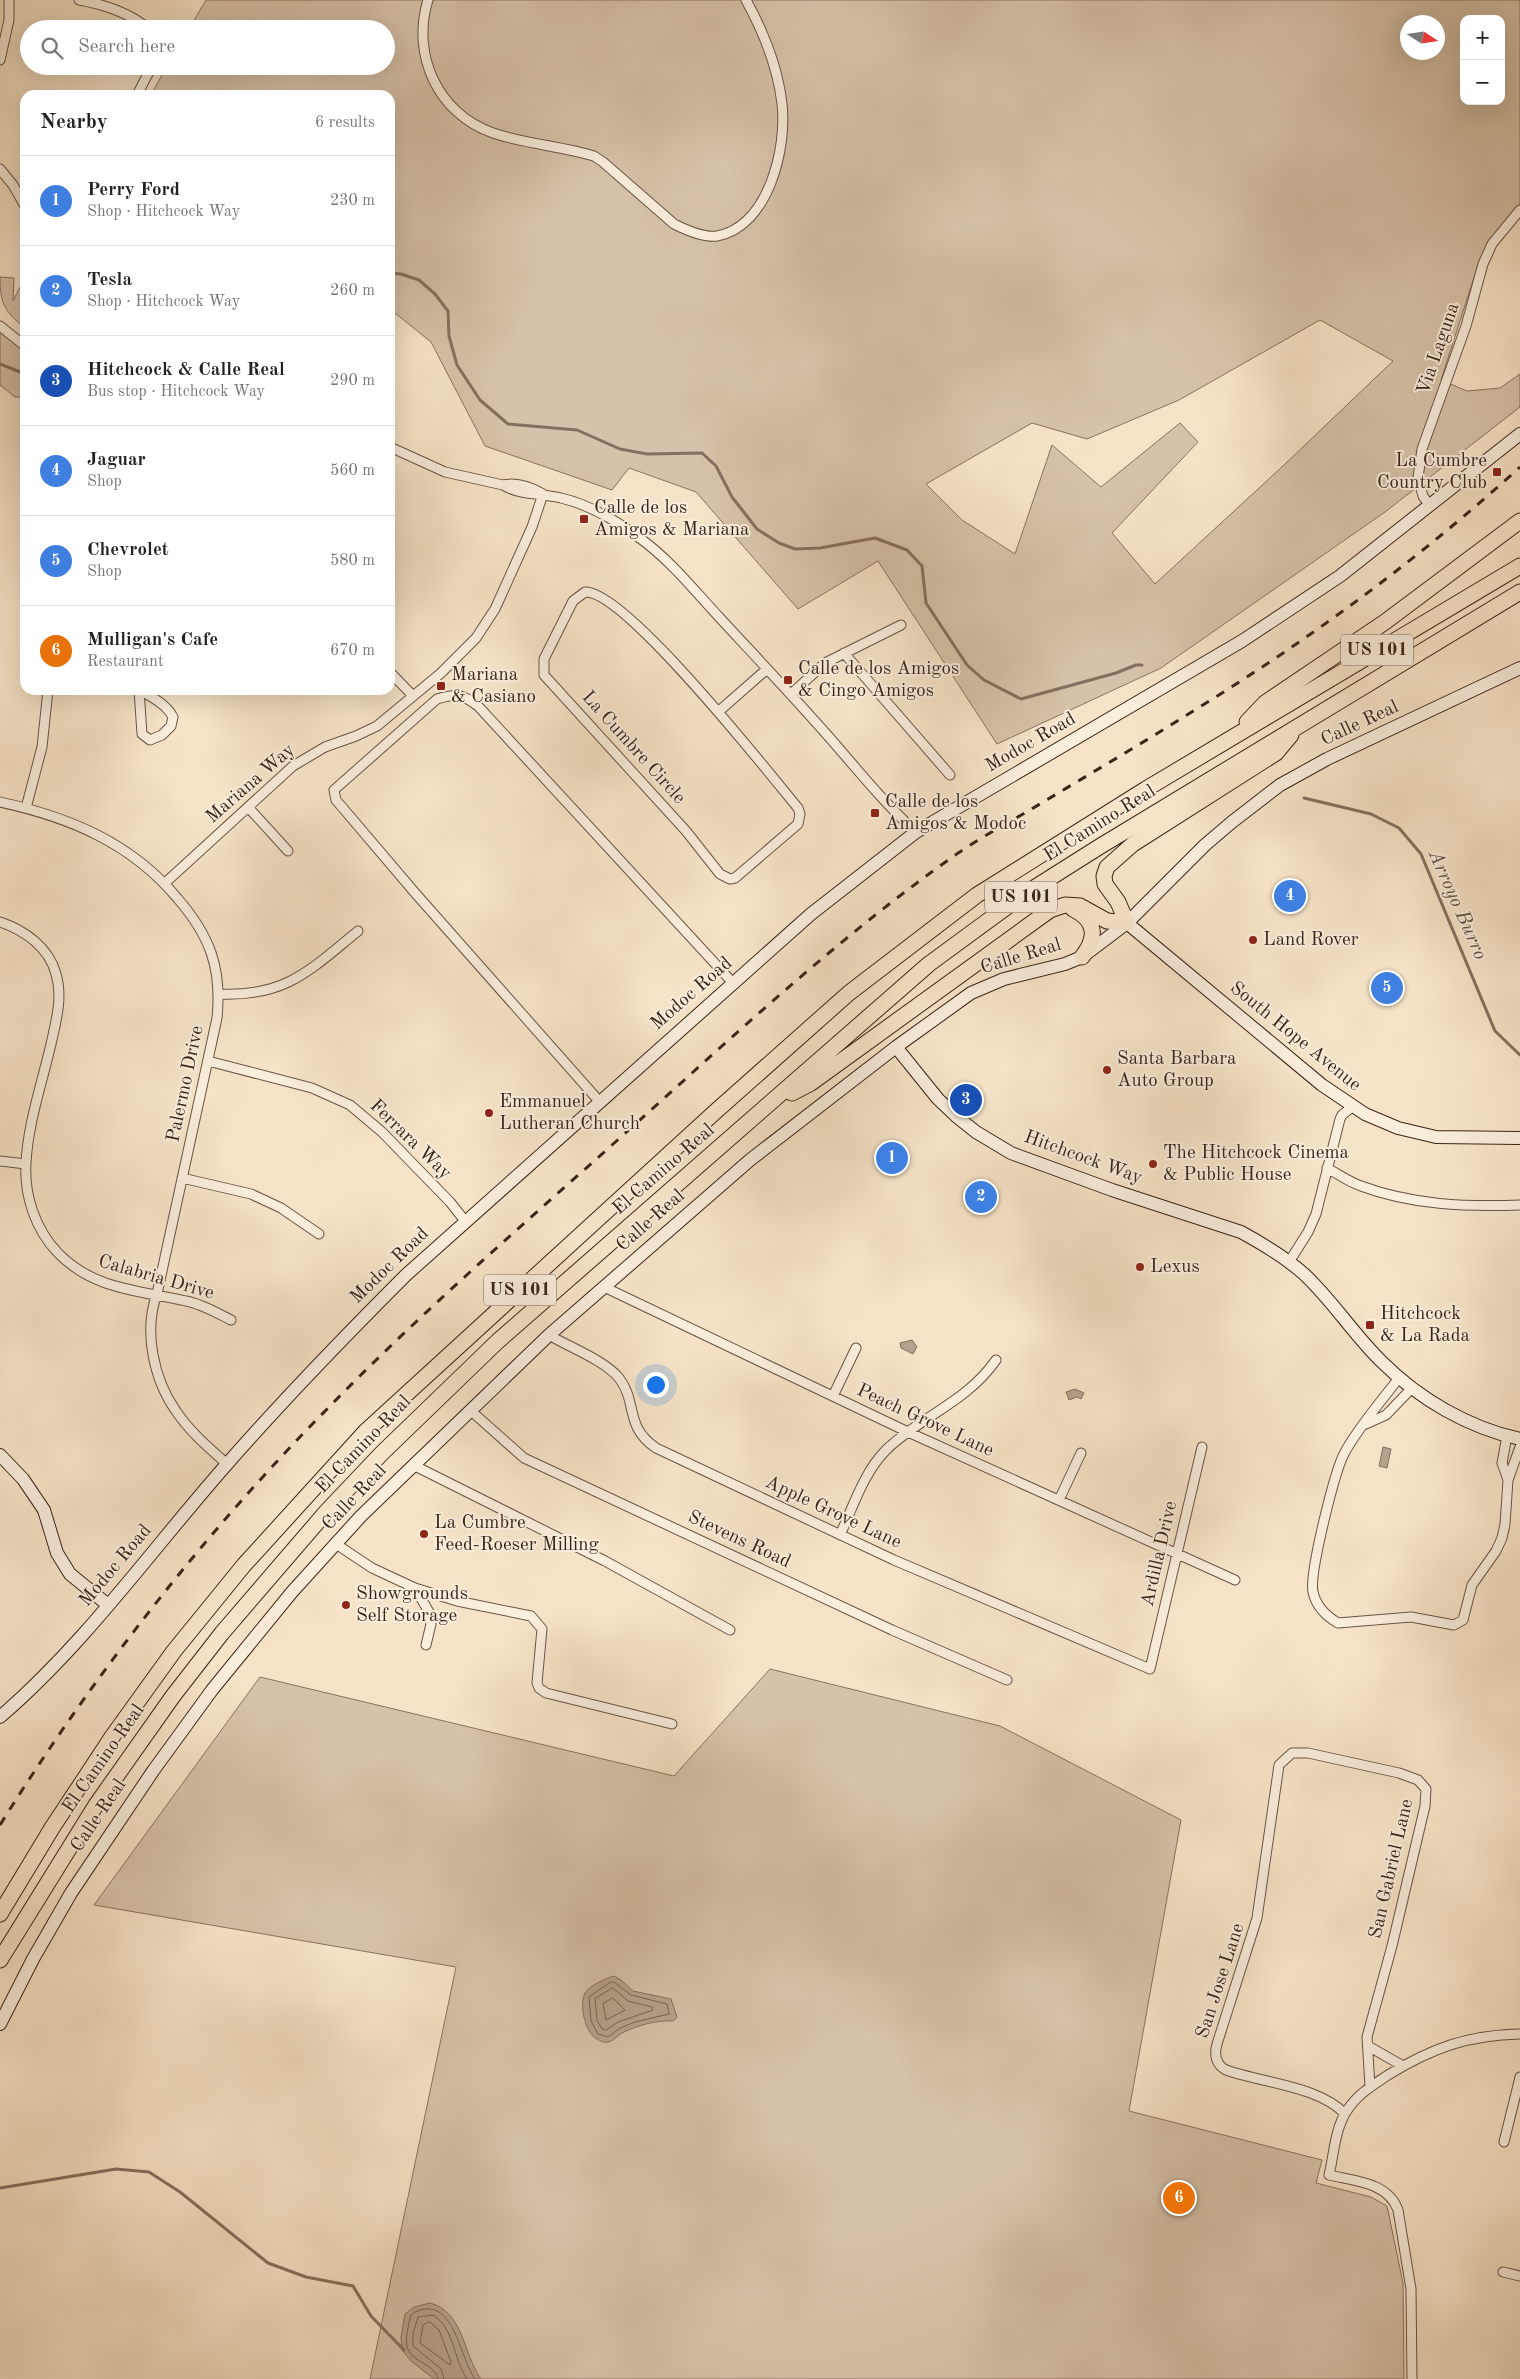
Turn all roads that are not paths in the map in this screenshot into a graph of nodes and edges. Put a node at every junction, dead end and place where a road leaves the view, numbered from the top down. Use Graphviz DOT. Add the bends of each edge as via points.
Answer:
graph roads {
  1 [pos="11,0"];
  2 [pos="79,0"];
  3 [pos="428,0"];
  4 [pos="746,0"];
  5 [pos="134,20"];
  6 [pos="0,60"];
  7 [pos="147,75"];
  8 [pos="140,90"];
  9 [pos="0,169"];
  10 [pos="20,197"];
  11 [pos="1520,210"];
  12 [pos="0,326"];
  13 [pos="20,342"];
  14 [pos="1520,434"];
  15 [pos="395,449"];
  16 [pos="543,494"];
  17 [pos="1430,506"];
  18 [pos="1520,522"];
  19 [pos="1520,566"];
  20 [pos="1520,592"];
  21 [pos="901,625"];
  22 [pos="844,653"];
  23 [pos="1520,668"];
  24 [pos="767,669"];
  25 [pos="395,677"];
  26 [pos="792,694"];
  27 [pos="47,695"];
  28 [pos="139,695"];
  29 [pos="147,695"];
  30 [pos="413,696"];
  31 [pos="718,712"];
  32 [pos="1300,725"];
  33 [pos="1234,735"];
  34 [pos="950,775"];
  35 [pos="0,802"];
  36 [pos="248,807"];
  37 [pos="26,808"];
  38 [pos="916,832"];
  39 [pos="288,851"];
  40 [pos="165,883"];
  41 [pos="1065,906"];
  42 [pos="0,922"];
  43 [pos="1127,923"];
  44 [pos="358,931"];
  45 [pos="1082,957"];
  46 [pos="733,983"];
  47 [pos="219,994"];
  48 [pos="896,1047"];
  49 [pos="208,1061"];
  50 [pos="599,1101"];
  51 [pos="769,1106"];
  52 [pos="1352,1107"];
  53 [pos="1520,1138"];
  54 [pos="0,1160"];
  55 [pos="26,1164"];
  56 [pos="1327,1168"];
  57 [pos="182,1178"];
  58 [pos="1520,1205"];
  59 [pos="465,1221"];
  60 [pos="318,1234"];
  61 [pos="1289,1262"];
  62 [pos="604,1287"];
  63 [pos="157,1294"];
  64 [pos="231,1320"];
  65 [pos="549,1335"];
  66 [pos="856,1348"];
  67 [pos="996,1360"];
  68 [pos="1398,1378"];
  69 [pos="1412,1388"];
  70 [pos="833,1396"];
  71 [pos="470,1410"];
  72 [pos="1366,1424"];
  73 [pos="908,1432"];
  74 [pos="1514,1437"];
  75 [pos="1520,1447"];
  76 [pos="1202,1448"];
  77 [pos="1081,1453"];
  78 [pos="0,1455"];
  79 [pos="227,1464"];
  80 [pos="414,1465"];
  81 [pos="1508,1480"];
  82 [pos="1059,1500"];
  83 [pos="840,1535"];
  84 [pos="336,1544"];
  85 [pos="1177,1554"];
  86 [pos="1235,1580"];
  87 [pos="415,1588"];
  88 [pos="108,1605"];
  89 [pos="730,1630"];
  90 [pos="426,1645"];
  91 [pos="1150,1669"];
  92 [pos="1007,1680"];
  93 [pos="0,1718"];
  94 [pos="672,1724"];
  95 [pos="1278,1770"];
  96 [pos="0,1914"];
  97 [pos="0,1960"];
  98 [pos="0,2024"];
  99 [pos="1520,2034"];
  100 [pos="1368,2046"];
  101 [pos="1402,2066"];
  102 [pos="1520,2078"];
  103 [pos="1370,2087"];
  104 [pos="1345,2114"];
  105 [pos="1504,2142"];
  106 [pos="1503,2272"];
  107 [pos="1520,2276"];
  108 [pos="1412,2379"];
  1 -- 6 [label="street"];
  2 -- 5 [label="street" via="107,6"];
  3 -- 4 [label="street" via="422,35 424,56 442,96 457,112 474,125 494,133 594,156 674,224 715,236 736,228 753,214 770,184 783,136 780,88 768,50"];
  7 -- 8 [label="street"];
  9 -- 10 [label="street"];
  11 -- 17 [label="street, Via Laguna" via="1492,244 1483,264 1466,326 1422,450 1418,478"];
  12 -- 13 [label="street"];
  14 -- 17 [label="street, Modoc Road"];
  15 -- 16 [label="street" via="445,472 503,485 511,483"];
  16 -- 24 [label="street" via="588,506 640,538 661,555"];
  16 -- 30 [label="street, Mariana Way" via="532,527 488,622 466,648"];
  17 -- 38 [label="street, Modoc Road" via="1340,576 1242,641"];
  18 -- 33 [label="highway" via="1385,622 1265,703"];
  19 -- 33 [label="highway, El Camino Real / US 101"];
  20 -- 32 [label="highway, El Camino Real / US 101"];
  21 -- 22 [label="street"];
  22 -- 26 [label="street" via="825,663"];
  22 -- 34 [label="street"];
  23 -- 43 [label="street, Calle Real" via="1327,759 1280,785 1205,845"];
  24 -- 26 [label="street"];
  24 -- 31 [label="street"];
  25 -- 30 [label="street"];
  26 -- 38 [label="street"];
  27 -- 37 [label="street" via="42,747"];
  28 -- 29 [label="street" via="142,734 150,740 171,726 173,717"];
  30 -- 36 [label="street, Mariana Way" via="377,726 305,757"];
  31 -- 31 [label="street, La Cumbre Circle" via="644,631 609,601 591,592 580,594 572,601 544,659 543,670 547,680 679,823 720,874 730,879 741,875 794,829 800,814"];
  32 -- 43 [label="highway" via="1276,753 1134,844 1107,867 1105,884"];
  32 -- 51 [label="highway, El Camino Real / US 101" via="1023,895 929,964"];
  33 -- 96 [label="highway, El Camino Real / US 101" via="977,895 849,994 366,1431 244,1565 174,1651 106,1745"];
  35 -- 37 [label="street, Palermo Drive"];
  36 -- 39 [label="street"];
  36 -- 40 [label="street, Mariana Way"];
  37 -- 40 [label="street, Palermo Drive" via="66,820 111,841"];
  38 -- 46 [label="street, Modoc Road" via="811,914"];
  40 -- 47 [label="street, Palermo Drive" via="208,941"];
  41 -- 43 [label="highway" via="1080,906 1108,920"];
  41 -- 45 [label="highway" via="1089,920 1093,930 1090,946"];
  41 -- 51 [label="highway" via="1050,910 811,1083"];
  42 -- 55 [label="street, Calabria Drive" via="23,932 43,950 56,972 59,997"];
  43 -- 45 [label="street, Calle Real"];
  43 -- 52 [label="street, South Hope Avenue"];
  44 -- 47 [label="street" via="320,964 288,984 251,993"];
  45 -- 48 [label="street, Calle Real" via="982,987"];
  46 -- 50 [label="street, Modoc Road"];
  46 -- 50 [label="street" via="478,706 464,696 437,699 334,790 336,800"];
  47 -- 49 [label="street, Palermo Drive"];
  48 -- 61 [label="street, Hitchcock Way" via="938,1099 976,1132 1005,1149 1045,1167 1241,1232"];
  48 -- 62 [label="street, Calle Real" via="750,1160"];
  49 -- 57 [label="street, Palermo Drive"];
  49 -- 59 [label="street, Ferrara Way" via="312,1088 350,1105 382,1132"];
  50 -- 59 [label="street, Modoc Road"];
  51 -- 97 [label="highway, El Camino Real / US 101" via="498,1341 327,1511 222,1633 139,1742 60,1861"];
  52 -- 53 [label="street, South Hope Avenue" via="1398,1128 1436,1137"];
  52 -- 56 [label="street" via="1340,1119"];
  54 -- 55 [label="street"];
  55 -- 63 [label="street, Calabria Drive" via="32,1210 57,1252 71,1265 102,1283"];
  56 -- 58 [label="street" via="1359,1186 1423,1202 1455,1206"];
  56 -- 61 [label="street" via="1316,1214"];
  57 -- 60 [label="street" via="259,1197"];
  57 -- 63 [label="street, Palermo Drive"];
  59 -- 79 [label="street, Modoc Road" via="364,1318"];
  61 -- 68 [label="street, Hitchcock Way" via="1305,1275"];
  62 -- 65 [label="street, Calle Real"];
  62 -- 70 [label="street, Peach Grove Lane"];
  63 -- 64 [label="street, Calabria Drive" via="200,1305"];
  63 -- 79 [label="street, Palermo Drive" via="151,1340 165,1392 194,1433"];
  65 -- 71 [label="street, Calle Real"];
  65 -- 83 [label="street, Apple Grove Lane" via="618,1377 629,1398 636,1427 641,1436 656,1448"];
  66 -- 70 [label="street"];
  67 -- 73 [label="street" via="973,1388"];
  68 -- 69 [label="street, Hitchcock Way"];
  68 -- 72 [label="street"];
  69 -- 72 [label="street" via="1386,1415"];
  69 -- 74 [label="street, Hitchcock Way" via="1459,1417"];
  70 -- 73 [label="street, Peach Grove Lane"];
  71 -- 80 [label="street, Calle Real"];
  71 -- 92 [label="street, Stevens Road" via="524,1458 892,1630"];
  72 -- 81 [label="street" via="1339,1463 1311,1582 1321,1610 1338,1623 1411,1617 1454,1625 1463,1620 1472,1585 1502,1538 1506,1524"];
  73 -- 82 [label="street, Peach Grove Lane"];
  73 -- 83 [label="street" via="875,1462"];
  74 -- 81 [label="street" via="1502,1464"];
  75 -- 81 [label="street"];
  76 -- 85 [label="street, Ardilla Drive"];
  77 -- 82 [label="street"];
  78 -- 88 [label="street" via="44,1510 57,1553 70,1574"];
  79 -- 88 [label="street, Modoc Road"];
  80 -- 84 [label="street, Calle Real"];
  80 -- 89 [label="street" via="605,1561"];
  82 -- 85 [label="street, Peach Grove Lane"];
  83 -- 91 [label="street, Apple Grove Lane"];
  84 -- 87 [label="street" via="372,1568"];
  84 -- 98 [label="street, Calle Real" via="252,1640 153,1771 71,1893 32,1959"];
  85 -- 86 [label="street, Peach Grove Lane"];
  85 -- 91 [label="street, Ardilla Drive"];
  87 -- 90 [label="street" via="429,1612 431,1624"];
  87 -- 94 [label="street" via="457,1601 531,1616 542,1629 537,1683 546,1693"];
  88 -- 93 [label="street, Modoc Road" via="70,1649"];
  95 -- 100 [label="street, San Gabriel Lane" via="1282,1760 1292,1753 1308,1753 1399,1773 1418,1780 1426,1789 1425,1806 1392,1946 1371,2017"];
  95 -- 104 [label="street, San Jose Lane" via="1258,1918 1217,2044 1216,2058 1226,2070 1306,2092 1337,2105"];
  99 -- 101 [label="street" via="1460,2041"];
  100 -- 101 [label="street"];
  100 -- 103 [label="street, San Gabriel Lane"];
  101 -- 103 [label="street"];
  102 -- 105 [label="street"];
  103 -- 104 [label="street" via="1358,2096"];
  104 -- 108 [label="street" via="1329,2175 1381,2188 1395,2201 1411,2289"];
  106 -- 107 [label="street"];
}
